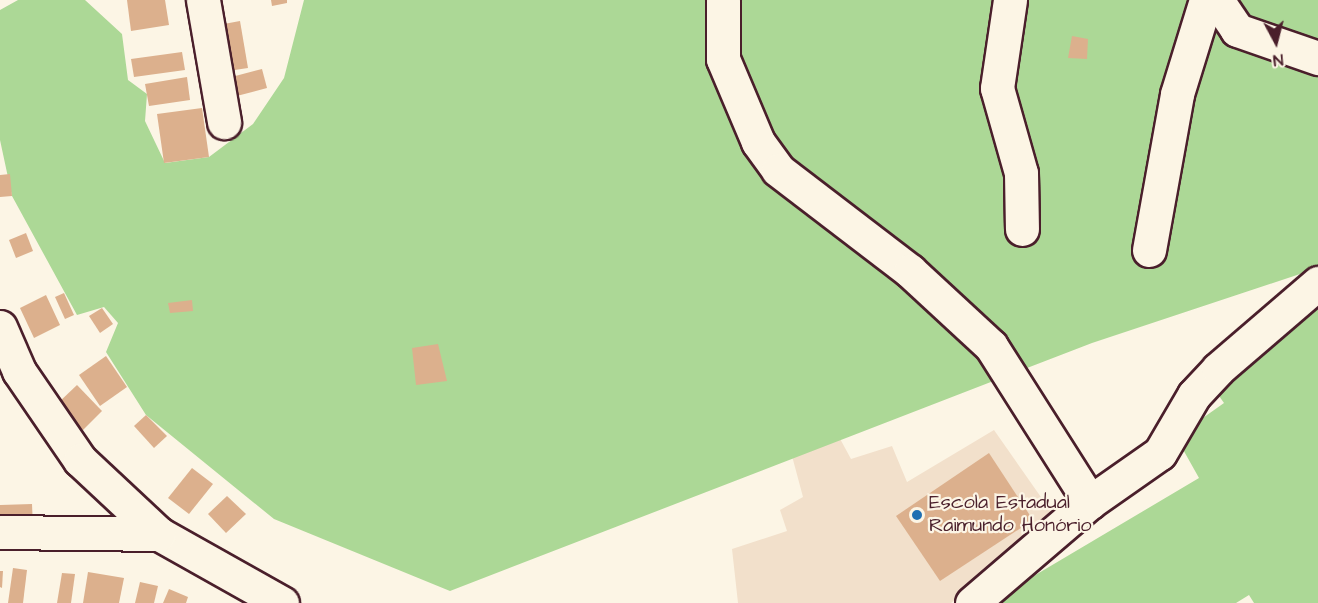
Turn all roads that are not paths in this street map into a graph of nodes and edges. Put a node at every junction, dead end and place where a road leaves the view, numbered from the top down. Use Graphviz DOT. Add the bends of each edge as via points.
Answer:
graph roads {
  1 [pos="203,0"];
  2 [pos="723,0"];
  3 [pos="1010,0"];
  4 [pos="1206,0"];
  5 [pos="1217,0"];
  6 [pos="1318,58"];
  7 [pos="224,122"];
  8 [pos="1022,229"];
  9 [pos="1149,250"];
  10 [pos="1318,283"];
  11 [pos="0,327"];
  12 [pos="10,370"];
  13 [pos="1090,502"];
  14 [pos="0,532"];
  15 [pos="159,534"];
  16 [pos="982,599"];
  17 [pos="282,603"];
  1 -- 7 [label="street"];
  2 -- 13 [label="street" via="723,59 758,142 778,170 910,271 991,346"];
  3 -- 8 [label="street" via="997,88 1021,173"];
  4 -- 9 [label="street" via="1177,94"];
  5 -- 6 [label="street" via="1237,30"];
  10 -- 13 [label="street" via="1218,369 1194,395 1160,453"];
  11 -- 12 [label="street"];
  12 -- 15 [label="street" via="80,460"];
  13 -- 16 [label="street"];
  14 -- 15 [label="street"];
  15 -- 17 [label="street"];
}
